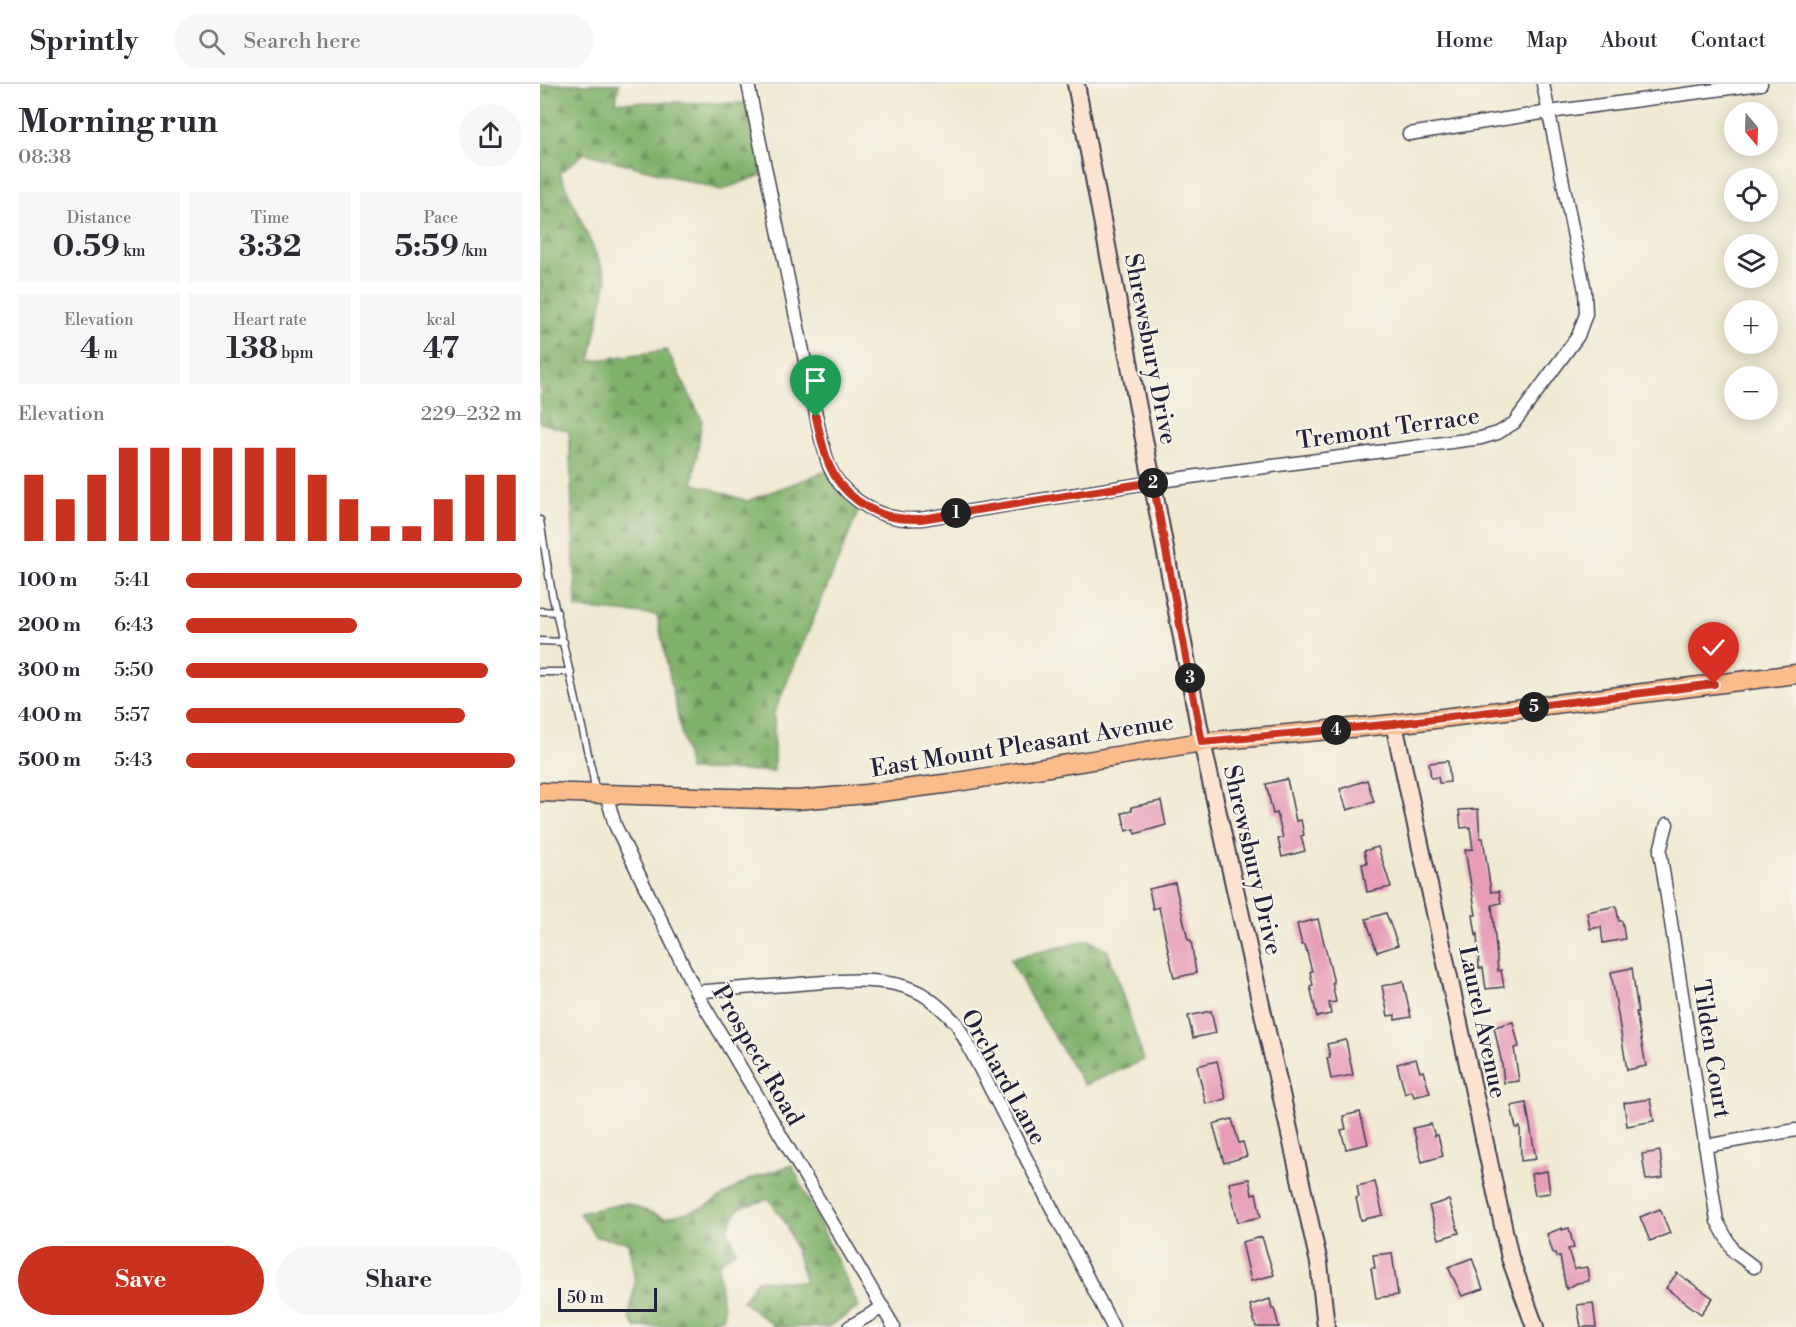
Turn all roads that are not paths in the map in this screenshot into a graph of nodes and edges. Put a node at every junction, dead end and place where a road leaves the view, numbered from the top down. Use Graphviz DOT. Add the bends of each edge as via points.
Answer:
graph roads {
  1 [pos="748,84"];
  2 [pos="1076,84"];
  3 [pos="1543,84"];
  4 [pos="1761,84"];
  5 [pos="1549,112"];
  6 [pos="1409,134"];
  7 [pos="1153,482"];
  8 [pos="540,520"];
  9 [pos="540,611"];
  10 [pos="557,612"];
  11 [pos="540,641"];
  12 [pos="564,642"];
  13 [pos="540,672"];
  14 [pos="571,672"];
  15 [pos="1796,674"];
  16 [pos="1394,724"];
  17 [pos="1202,742"];
  18 [pos="540,792"];
  19 [pos="600,794"];
  20 [pos="1667,824"];
  21 [pos="696,992"];
  22 [pos="1796,1130"];
  23 [pos="1705,1146"];
  24 [pos="1754,1267"];
  25 [pos="883,1307"];
  26 [pos="849,1327"];
  27 [pos="894,1327"];
  28 [pos="1113,1327"];
  29 [pos="1326,1327"];
  30 [pos="1535,1327"];
  1 -- 7 [label="street, Tremont Terrace" via="821,439 830,468 847,492 878,513 921,519"];
  2 -- 7 [label="main road, Shrewsbury Drive"];
  3 -- 5 [label="street, Tremont Terrace"];
  4 -- 5 [label="street"];
  5 -- 6 [label="street"];
  5 -- 7 [label="street, Tremont Terrace" via="1585,291 1586,314 1578,336 1514,423 1481,438"];
  7 -- 17 [label="main road, Shrewsbury Drive"];
  8 -- 10 [label="lane"];
  9 -- 10 [label="lane"];
  10 -- 12 [label="lane"];
  11 -- 12 [label="lane"];
  12 -- 14 [label="lane"];
  13 -- 14 [label="lane"];
  14 -- 19 [label="lane"];
  15 -- 16 [label="main road, East Mount Pleasant Avenue"];
  16 -- 17 [label="main road, East Mount Pleasant Avenue"];
  16 -- 30 [label="main road, Laurel Avenue" via="1510,1258"];
  17 -- 19 [label="main road, East Mount Pleasant Avenue" via="855,795 797,800"];
  17 -- 29 [label="main road, Shrewsbury Drive" via="1318,1263"];
  18 -- 19 [label="main road, East Mount Pleasant Avenue"];
  19 -- 21 [label="street, Prospect Road"];
  20 -- 23 [label="street, Tilden Court" via="1660,851"];
  21 -- 25 [label="street, Prospect Road"];
  21 -- 28 [label="street, Orchard Lane" via="843,980 907,988 939,1006 957,1024"];
  22 -- 23 [label="street"];
  23 -- 24 [label="street, Tilden Court" via="1717,1221 1734,1252"];
  25 -- 26 [label="street"];
  25 -- 27 [label="street, Prospect Road"];
}
